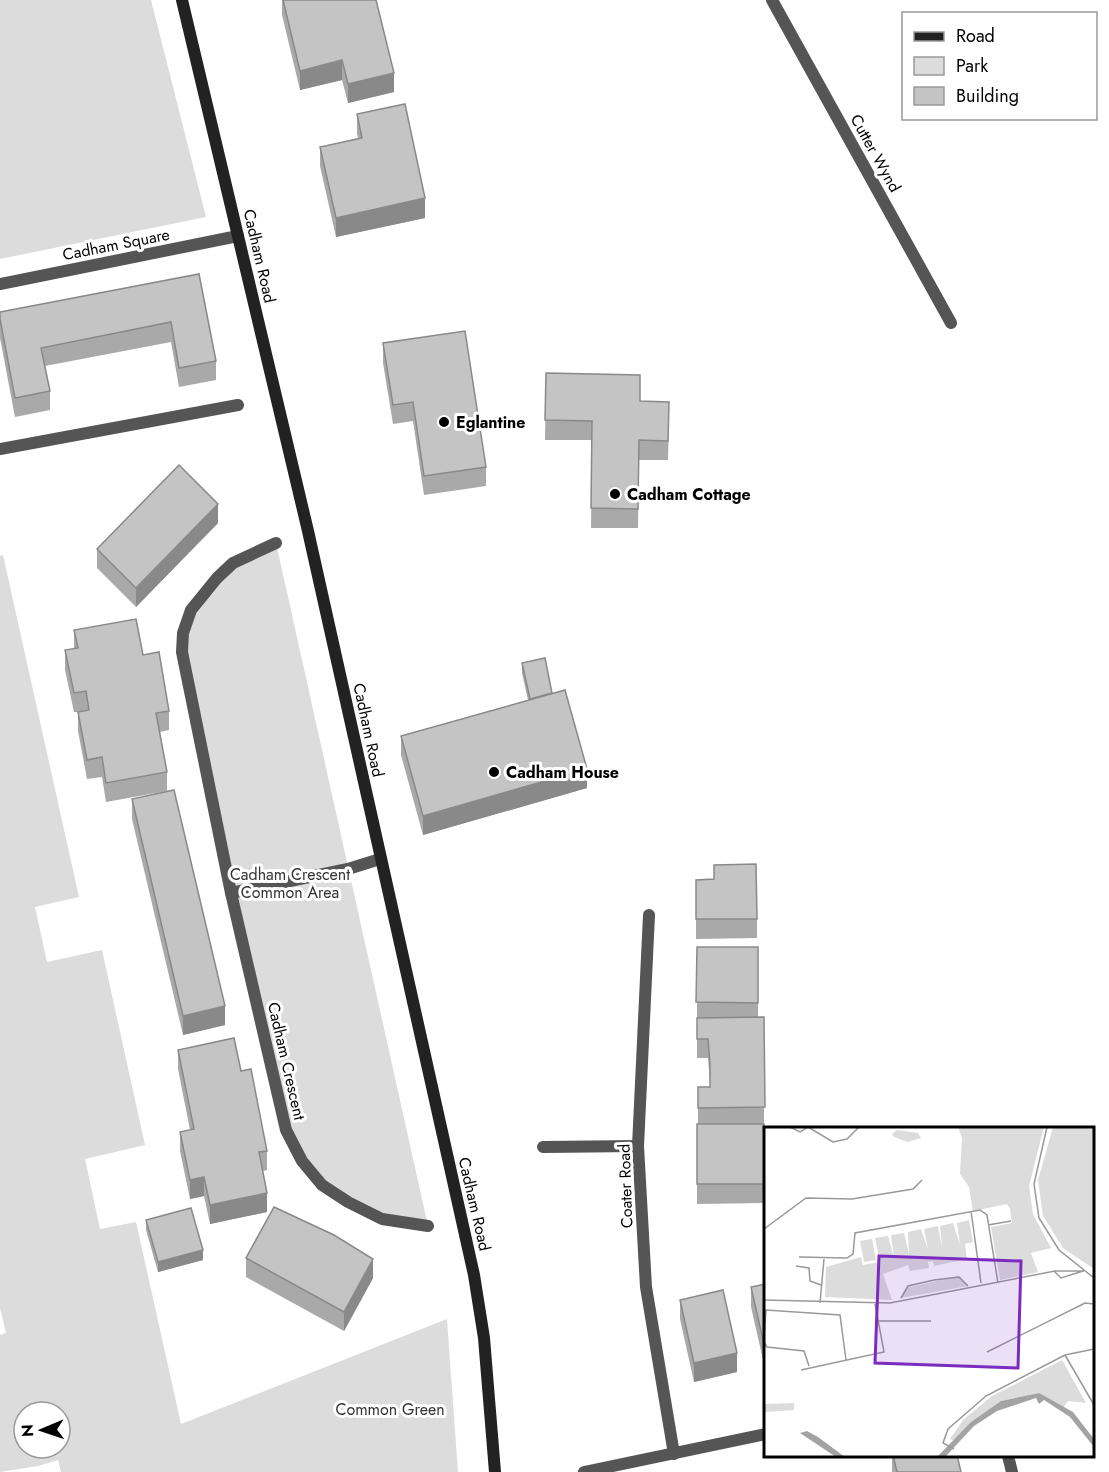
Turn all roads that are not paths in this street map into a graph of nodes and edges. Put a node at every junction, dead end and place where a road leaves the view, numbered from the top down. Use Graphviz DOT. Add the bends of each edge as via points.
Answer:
graph roads {
  1 [pos="182,0"];
  2 [pos="772,0"];
  3 [pos="238,236"];
  4 [pos="0,284"];
  5 [pos="951,323"];
  6 [pos="238,405"];
  7 [pos="0,448"];
  8 [pos="276,543"];
  9 [pos="380,859"];
  10 [pos="231,893"];
  11 [pos="649,915"];
  12 [pos="638,1146"];
  13 [pos="543,1147"];
  14 [pos="428,1226"];
  15 [pos="764,1434"];
  16 [pos="674,1454"];
  17 [pos="1008,1457"];
  18 [pos="495,1472"];
  19 [pos="584,1472"];
  20 [pos="1012,1472"];
  1 -- 3 [label="street, Cadham Road"];
  2 -- 5 [label="street, Cutter Wynd"];
  3 -- 4 [label="street, Cadham Square"];
  3 -- 9 [label="street, Cadham Road"];
  6 -- 7 [label="street"];
  8 -- 10 [label="street, Cadham Crescent" via="233,563 217,578 191,610 183,633 182,652"];
  9 -- 10 [label="street"];
  9 -- 18 [label="street, Cadham Road" via="474,1275 484,1338"];
  10 -- 14 [label="street, Cadham Crescent" via="286,1130 302,1161 322,1185 348,1202 382,1219"];
  11 -- 12 [label="street, Coater Road"];
  12 -- 13 [label="street"];
  12 -- 16 [label="street, Coater Road" via="646,1287"];
  15 -- 16 [label="street"];
  16 -- 19 [label="street"];
  17 -- 20 [label="street"];
}
